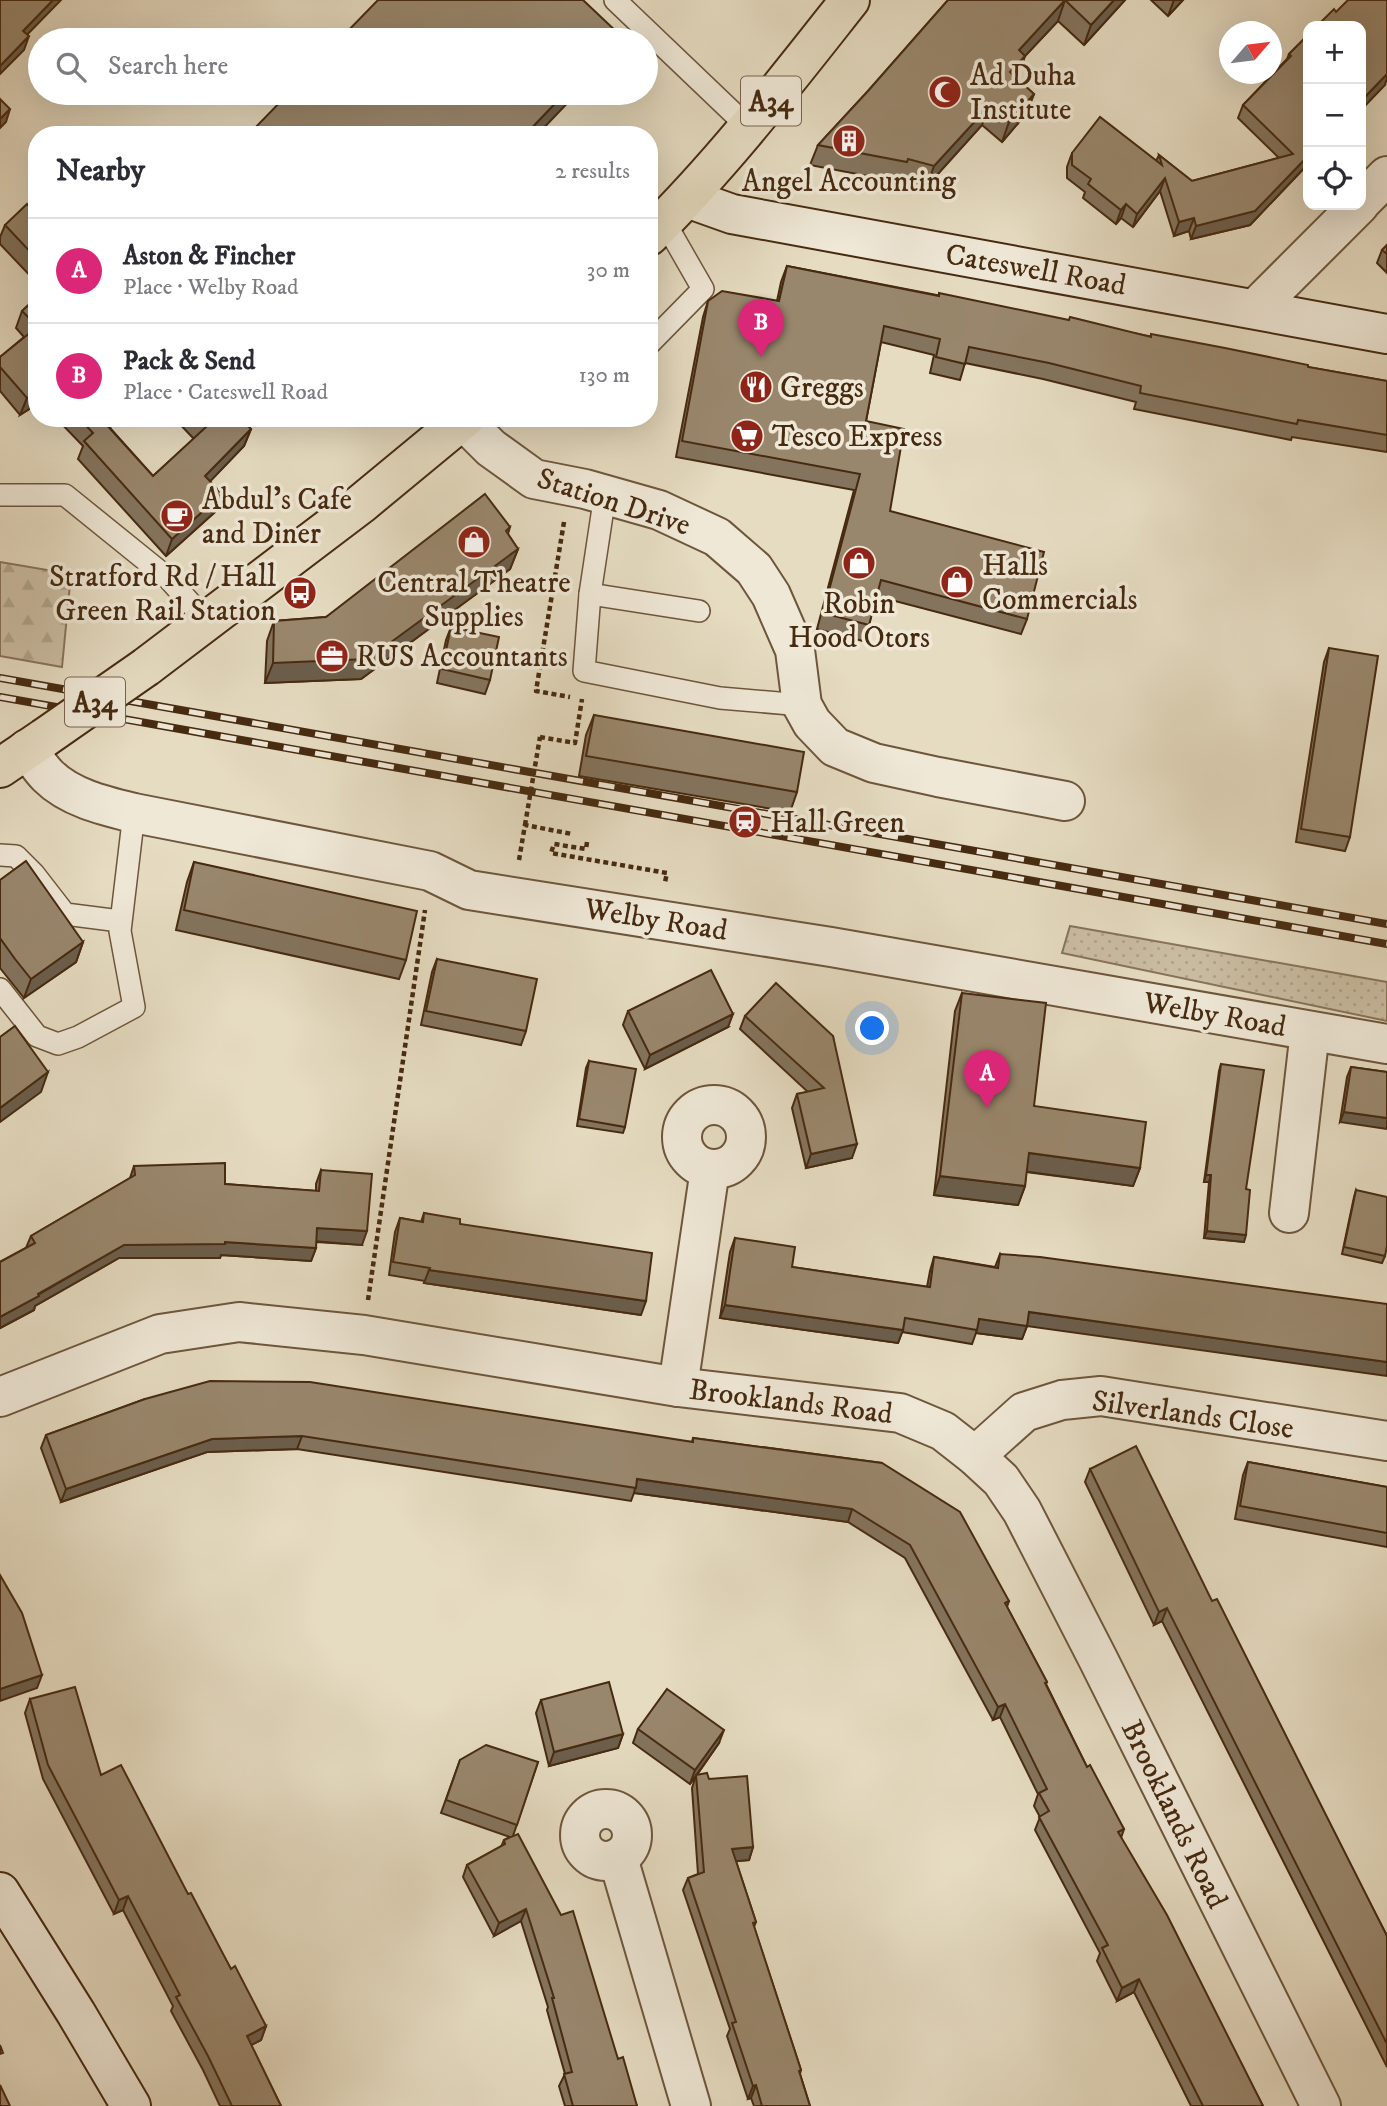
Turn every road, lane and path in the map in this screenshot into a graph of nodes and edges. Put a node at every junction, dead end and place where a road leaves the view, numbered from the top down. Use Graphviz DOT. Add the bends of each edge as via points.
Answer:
graph roads {
  1 [pos="615,0"];
  2 [pos="850,0"];
  3 [pos="644,28"];
  4 [pos="658,41"];
  5 [pos="749,128"];
  6 [pos="1387,176"];
  7 [pos="1366,198"];
  8 [pos="1354,210"];
  9 [pos="667,219"];
  10 [pos="1256,308"];
  11 [pos="1387,334"];
  12 [pos="658,335"];
  13 [pos="453,427"];
  14 [pos="470,427"];
  15 [pos="0,495"];
  16 [pos="605,495"];
  17 [pos="590,594"];
  18 [pos="699,611"];
  19 [pos="206,621"];
  20 [pos="802,705"];
  21 [pos="575,743"];
  22 [pos="24,752"];
  23 [pos="1065,801"];
  24 [pos="134,813"];
  25 [pos="525,825"];
  26 [pos="572,834"];
  27 [pos="587,842"];
  28 [pos="0,855"];
  29 [pos="517,870"];
  30 [pos="430,871"];
  31 [pos="664,886"];
  32 [pos="120,921"];
  33 [pos="0,989"];
  34 [pos="1310,1031"];
  35 [pos="1387,1044"];
  36 [pos="710,1169"];
  37 [pos="1289,1213"];
  38 [pos="364,1335"];
  39 [pos="678,1387"];
  40 [pos="0,1397"];
  41 [pos="1387,1441"];
  42 [pos="975,1456"];
  43 [pos="618,1858"];
  44 [pos="0,1892"];
  45 [pos="131,2106"];
  46 [pos="691,2106"];
  47 [pos="1321,2106"];
  1 -- 3 [label="lane"];
  2 -- 5 [label="highway, A34"];
  4 -- 5 [label="lane"];
  5 -- 9 [label="highway, A34"];
  6 -- 7 [label="street"];
  8 -- 10 [label="street"];
  9 -- 10 [label="street, Cateswell Road" via="732,214"];
  9 -- 12 [label="lane" via="703,289"];
  10 -- 11 [label="street, Cateswell Road"];
  13 -- 19 [label="highway, A34" via="362,504"];
  14 -- 16 [label="street, Station Drive" via="491,449 534,479"];
  15 -- 19 [label="lane" via="65,495 169,579"];
  16 -- 17 [label="lane"];
  16 -- 20 [label="street, Station Drive" via="659,510 717,537 754,569 795,650"];
  17 -- 18 [label="lane"];
  17 -- 20 [label="lane" via="584,671 720,698"];
  19 -- 22 [label="highway, A34, bridge"];
  20 -- 23 [label="street, Station Drive" via="835,747 874,763"];
  21 -- 25 [label="path, bridge" via="540,737"];
  22 -- 24 [label="street, Welby Road" via="69,791"];
  24 -- 30 [label="street, Welby Road"];
  24 -- 32 [label="lane"];
  25 -- 26 [label="path"];
  25 -- 29 [label="path"];
  27 -- 31 [label="path" via="586,849 554,844 551,853 667,873"];
  28 -- 32 [label="lane" via="16,856 65,914"];
  30 -- 34 [label="street, Welby Road" via="469,890 831,947"];
  30 -- 38 [label="path"];
  32 -- 33 [label="lane" via="134,1007 58,1044 37,1036"];
  34 -- 35 [label="street, Welby Road"];
  34 -- 37 [label="street, Welby Road"];
  36 -- 39 [label="street"];
  38 -- 39 [label="street, Brooklands Road"];
  38 -- 40 [label="street, Brooklands Road" via="239,1322 160,1334"];
  39 -- 42 [label="street, Brooklands Road" via="900,1413 943,1432"];
  41 -- 42 [label="street, Silverlands Close" via="1101,1396 1062,1400 1024,1412"];
  42 -- 47 [label="street, Brooklands Road" via="1001,1480 1022,1511"];
  43 -- 46 [label="street"];
  44 -- 45 [label="street"];
}
